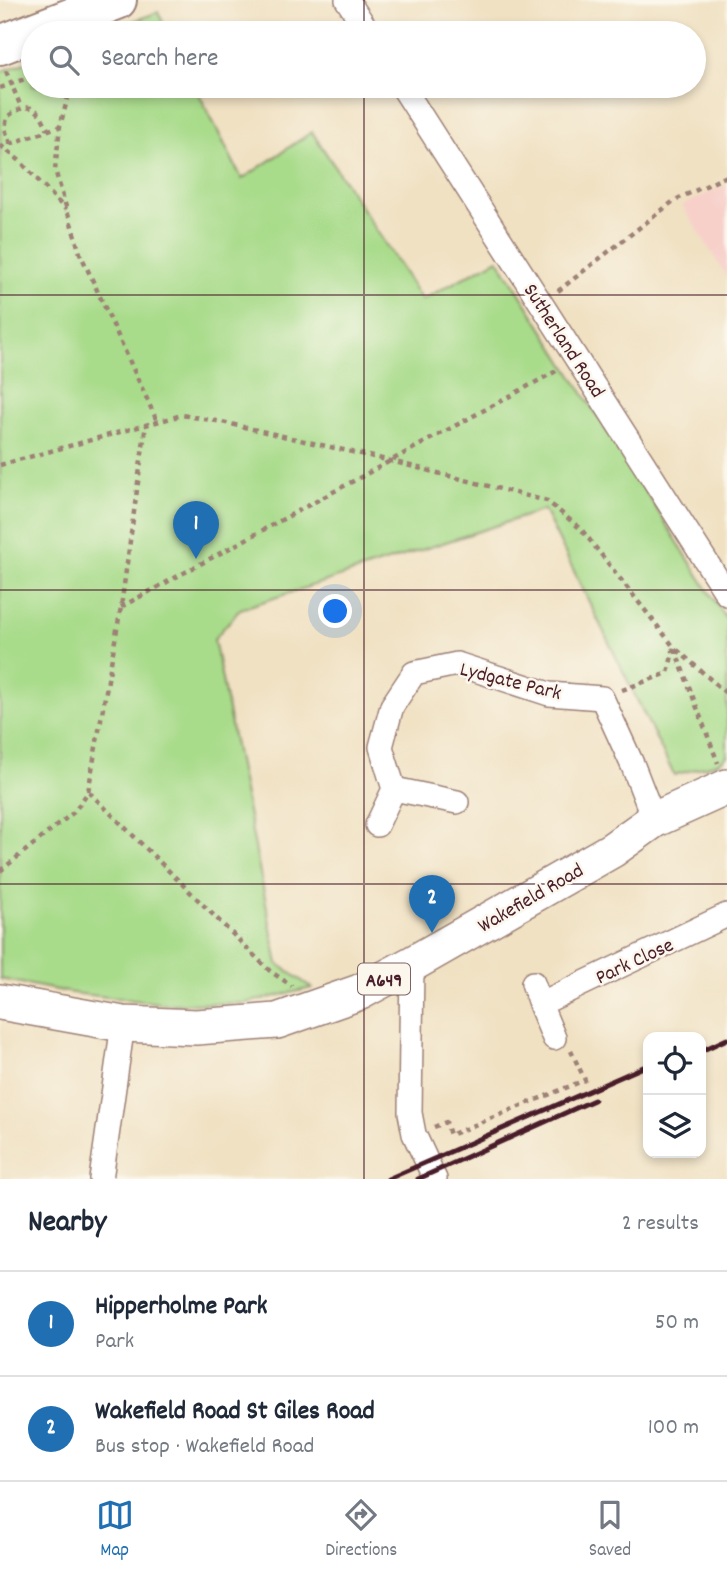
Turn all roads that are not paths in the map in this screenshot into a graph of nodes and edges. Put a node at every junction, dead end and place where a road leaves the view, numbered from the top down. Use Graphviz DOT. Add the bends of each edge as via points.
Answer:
graph roads {
  1 [pos="117,0"];
  2 [pos="347,0"];
  3 [pos="73,21"];
  4 [pos="361,21"];
  5 [pos="21,46"];
  6 [pos="2,55"];
  7 [pos="410,98"];
  8 [pos="727,594"];
  9 [pos="725,781"];
  10 [pos="394,789"];
  11 [pos="457,802"];
  12 [pos="654,820"];
  13 [pos="377,825"];
  14 [pos="727,915"];
  15 [pos="412,964"];
  16 [pos="0,1002"];
  17 [pos="122,1024"];
  18 [pos="554,1038"];
  19 [pos="101,1179"];
  20 [pos="435,1179"];
  1 -- 3 [label="highway"];
  2 -- 4 [label="street"];
  5 -- 6 [label="highway"];
  7 -- 8 [label="street, Sutherland Road"];
  9 -- 12 [label="main road, Wakefield Road / A649"];
  10 -- 11 [label="street"];
  10 -- 12 [label="street, Lydgate Park" via="381,747 392,706 414,673 457,664 550,694 602,698"];
  10 -- 13 [label="street"];
  12 -- 15 [label="main road, Wakefield Road / A649" via="612,850"];
  14 -- 18 [label="street, Park Close" via="537,993"];
  15 -- 17 [label="main road, Wakefield Road / A649" via="360,992 277,1021 196,1027"];
  15 -- 20 [label="street" via="410,1112 414,1134"];
  16 -- 17 [label="main road, Wakefield Road / A649"];
  17 -- 19 [label="street"];
}
